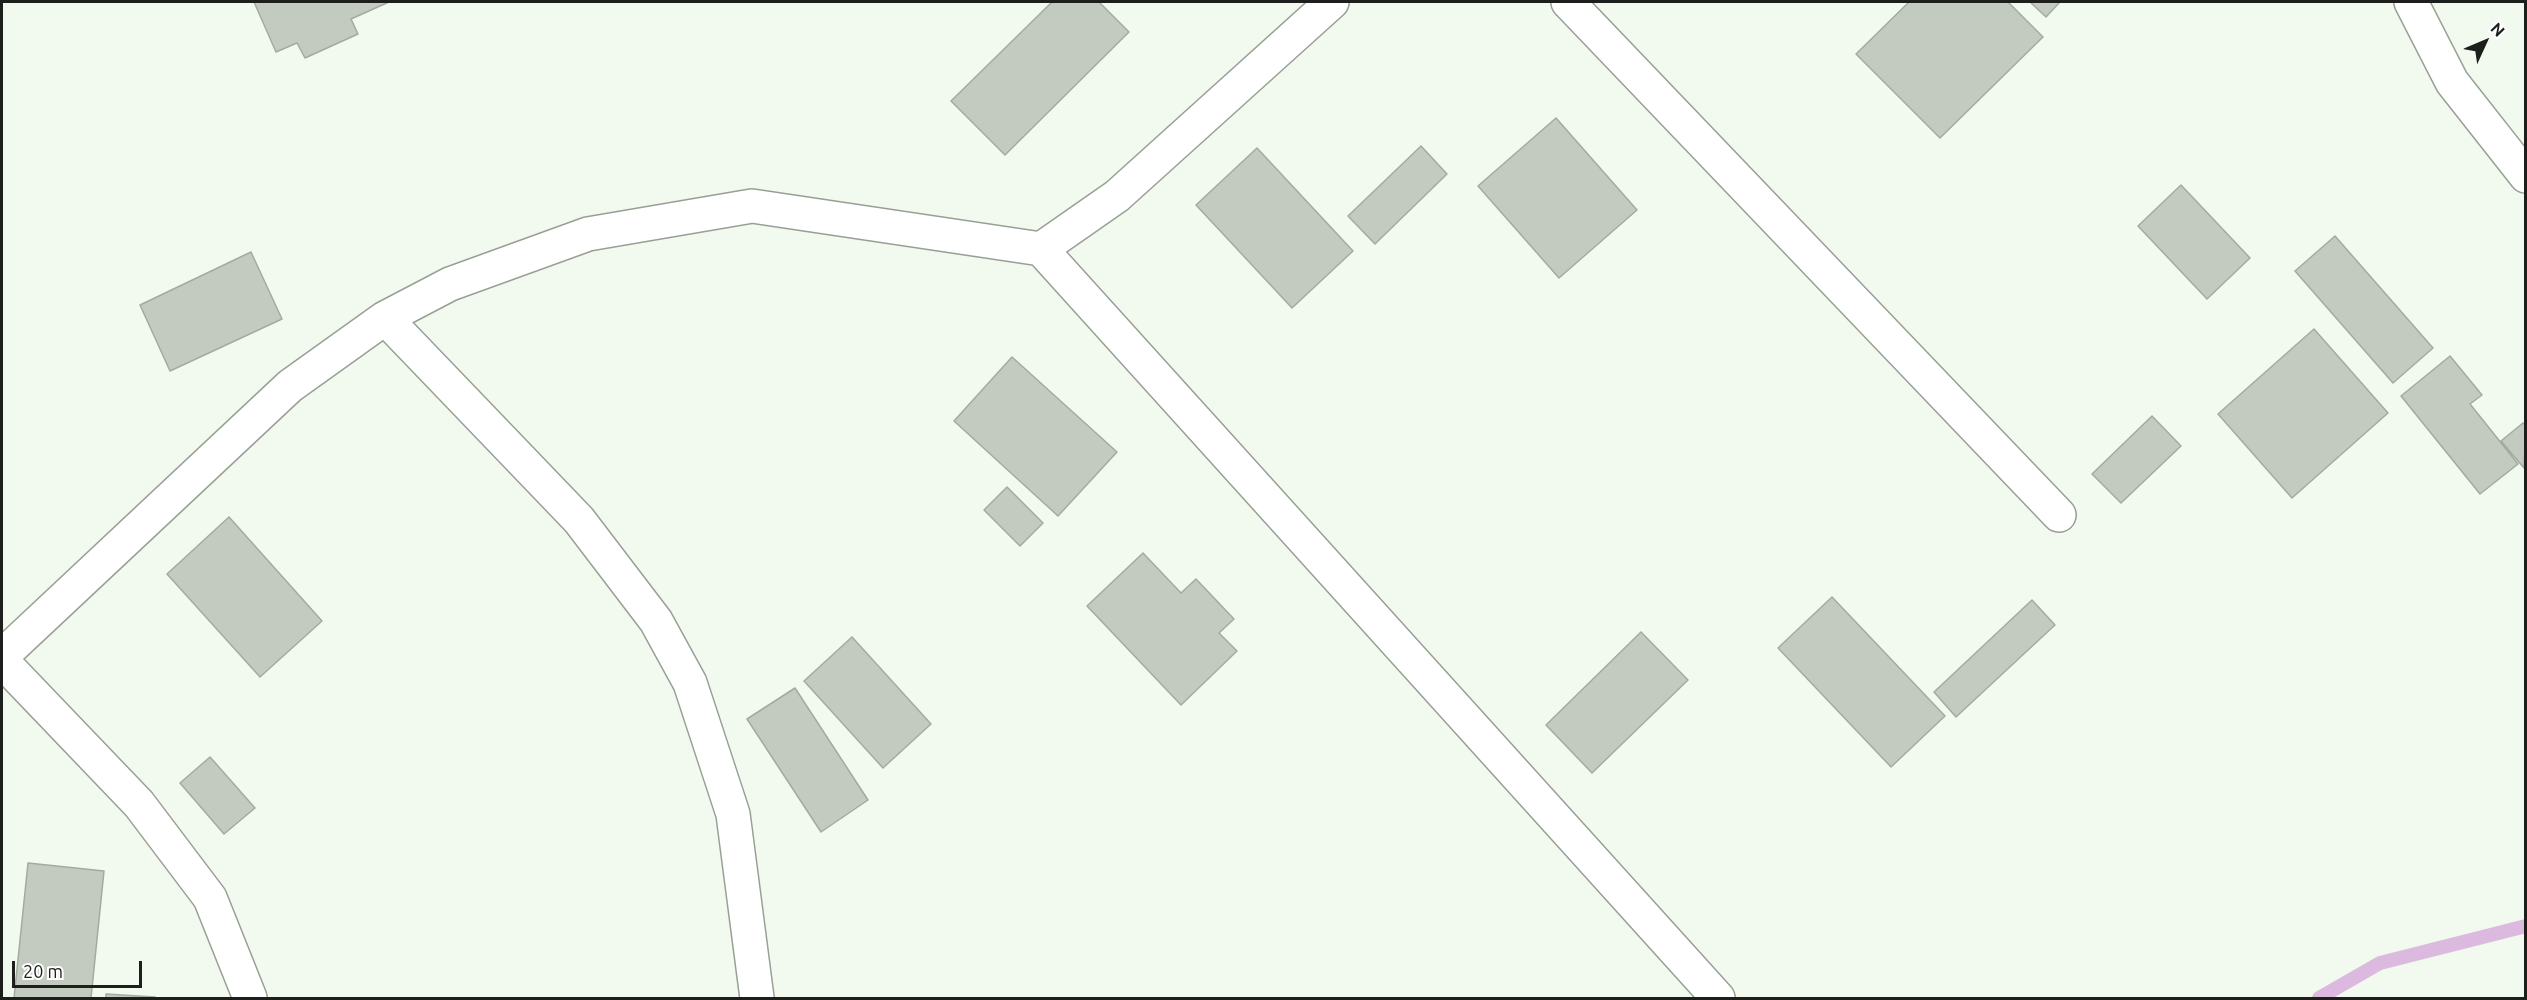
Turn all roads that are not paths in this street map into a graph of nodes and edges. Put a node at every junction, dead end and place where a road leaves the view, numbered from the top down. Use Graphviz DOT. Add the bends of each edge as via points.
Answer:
graph roads {
  1 [pos="1332,2"];
  2 [pos="1568,2"];
  3 [pos="2411,2"];
  4 [pos="2526,176"];
  5 [pos="1041,249"];
  6 [pos="386,318"];
  7 [pos="2060,515"];
  8 [pos="2,656"];
  9 [pos="2,661"];
  10 [pos="250,999"];
  11 [pos="757,999"];
  12 [pos="1718,999"];
  1 -- 5 [label="street" via="1117,196"];
  2 -- 7 [label="street"];
  3 -- 4 [label="street" via="2452,82"];
  5 -- 6 [label="street" via="752,206 588,234 450,284"];
  5 -- 12 [label="street"];
  6 -- 8 [label="street" via="290,387"];
  6 -- 11 [label="street" via="579,520 656,621 690,683 733,814"];
  9 -- 10 [label="street" via="140,804 210,898"];
}
